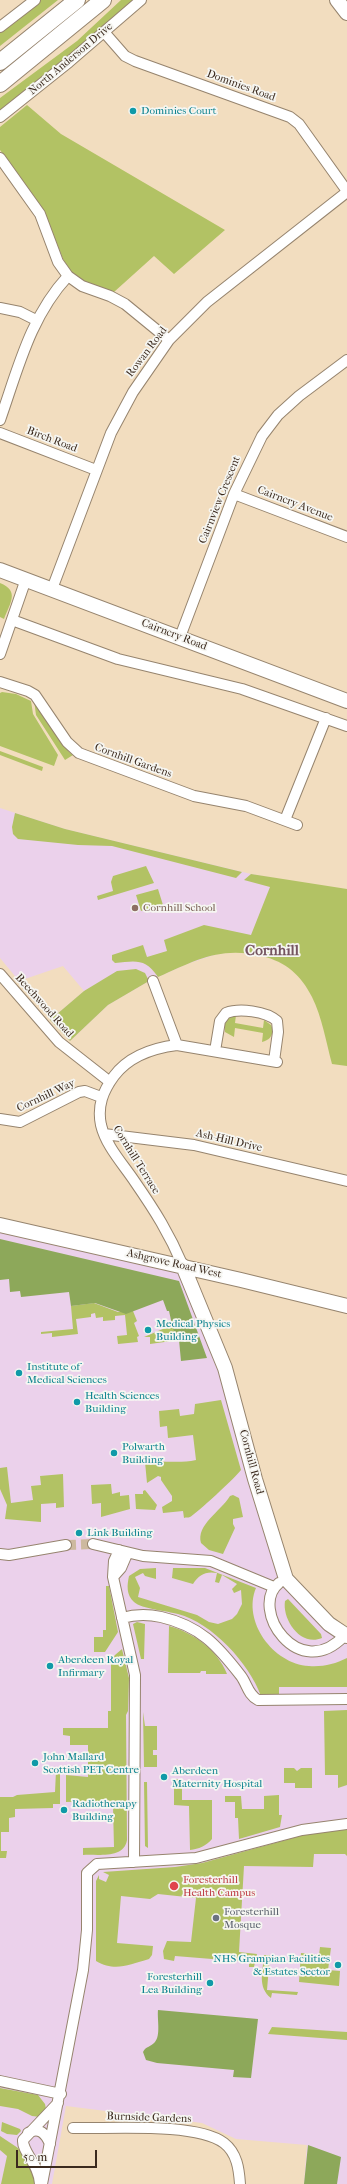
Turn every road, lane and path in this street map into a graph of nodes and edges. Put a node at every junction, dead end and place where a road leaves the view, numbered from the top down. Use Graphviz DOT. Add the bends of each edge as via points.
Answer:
graph roads {
  1 [pos="35,0"];
  2 [pos="77,0"];
  3 [pos="103,0"];
  4 [pos="141,0"];
  5 [pos="337,0"];
  6 [pos="347,13"];
  7 [pos="0,27"];
  8 [pos="104,32"];
  9 [pos="0,62"];
  10 [pos="0,84"];
  11 [pos="0,117"];
  12 [pos="0,158"];
  13 [pos="347,192"];
  14 [pos="68,276"];
  15 [pos="0,308"];
  16 [pos="36,320"];
  17 [pos="169,340"];
  18 [pos="347,360"];
  19 [pos="0,420"];
  20 [pos="0,433"];
  21 [pos="96,470"];
  22 [pos="234,494"];
  23 [pos="347,537"];
  24 [pos="0,570"];
  25 [pos="26,579"];
  26 [pos="52,589"];
  27 [pos="12,620"];
  28 [pos="180,637"];
  29 [pos="0,654"];
  30 [pos="0,682"];
  31 [pos="347,701"];
  32 [pos="326,718"];
  33 [pos="347,726"];
  34 [pos="285,820"];
  35 [pos="297,825"];
  36 [pos="0,974"];
  37 [pos="153,981"];
  38 [pos="4,987"];
  39 [pos="177,1045"];
  40 [pos="215,1051"];
  41 [pos="110,1082"];
  42 [pos="101,1097"];
  43 [pos="0,1119"];
  44 [pos="104,1134"];
  45 [pos="347,1181"];
  46 [pos="0,1225"];
  47 [pos="183,1266"];
  48 [pos="347,1306"];
  49 [pos="93,1544"];
  50 [pos="66,1546"];
  51 [pos="123,1552"];
  52 [pos="0,1554"];
  53 [pos="280,1583"];
  54 [pos="122,1618"];
  55 [pos="346,1636"];
  56 [pos="347,1699"];
  57 [pos="347,1824"];
  58 [pos="134,1862"];
  59 [pos="0,2081"];
  60 [pos="60,2098"];
  61 [pos="74,2128"];
  62 [pos="28,2133"];
  63 [pos="50,2144"];
  64 [pos="41,2184"];
  65 [pos="240,2184"];
  1 -- 7 [label="street"];
  2 -- 9 [label="main road"];
  3 -- 10 [label="main road"];
  4 -- 8 [label="street, North Anderson Drive"];
  5 -- 6 [label="street"];
  8 -- 11 [label="street, North Anderson Drive"];
  8 -- 13 [label="street, Dominies Road" via="125,56 135,61 290,117 299,124"];
  12 -- 14 [label="street" via="40,214 58,262"];
  13 -- 17 [label="street, Rowan Road" via="207,302"];
  14 -- 16 [label="street" via="55,290"];
  14 -- 17 [label="street" via="82,286 125,304"];
  15 -- 16 [label="street" via="20,312"];
  16 -- 19 [label="street"];
  17 -- 21 [label="street, Rowan Road" via="133,392 111,433"];
  18 -- 22 [label="street, Cairnview Crescent" via="322,377 278,415 262,436"];
  20 -- 21 [label="street, Birch Road"];
  21 -- 26 [label="street, Rowan Road"];
  22 -- 23 [label="street, Cairncry Avenue"];
  22 -- 28 [label="street, Cairnview Crescent"];
  24 -- 25 [label="street, Cairncry Road"];
  25 -- 26 [label="street, Cairncry Road"];
  25 -- 27 [label="street"];
  26 -- 28 [label="street, Cairncry Road"];
  27 -- 29 [label="street"];
  27 -- 32 [label="street" via="118,659 242,689"];
  28 -- 31 [label="street, Cairncry Road"];
  30 -- 34 [label="street, Cornhill Gardens" via="35,695 67,742 79,753 194,796 246,806"];
  32 -- 33 [label="street"];
  32 -- 34 [label="street"];
  34 -- 35 [label="street, Cornhill Gardens"];
  36 -- 38 [label="street, Beechwood Road"];
  37 -- 39 [label="street"];
  38 -- 41 [label="street, Beechwood Road" via="59,1042"];
  39 -- 40 [label="street, Cornhill Terrace"];
  39 -- 41 [label="street, Cornhill Terrace" via="161,1047 135,1058 123,1066"];
  40 -- 40 [label="street, Cornhill Terrace" via="222,1017 230,1011 267,1015 277,1021 275,1062"];
  41 -- 42 [label="street, Cornhill Terrace"];
  42 -- 43 [label="street, Cornhill Way" via="79,1092 24,1121 16,1123"];
  42 -- 44 [label="street, Cornhill Terrace" via="100,1118"];
  44 -- 45 [label="street, Ash-Hill Drive" via="194,1145"];
  44 -- 47 [label="street, Cornhill Terrace" via="166,1229"];
  46 -- 47 [label="street, Ashgrove Road West"];
  47 -- 48 [label="street, Ashgrove Road West"];
  47 -- 53 [label="street, Cornhill Road" via="225,1368"];
  49 -- 51 [label="street"];
  50 -- 52 [label="street" via="52,1546 9,1555"];
  51 -- 53 [label="street" via="211,1561"];
  51 -- 54 [label="street" via="121,1568 113,1577"];
  53 -- 55 [label="street, Cornhill Road"];
  53 -- 55 [label="street" via="270,1605 271,1615 273,1625 287,1642 297,1648 317,1652 332,1648"];
  54 -- 56 [label="street" via="139,1614 153,1616 177,1621 194,1629 220,1650 243,1678 252,1697 258,1700"];
  54 -- 58 [label="street" via="135,1675"];
  57 -- 58 [label="street" via="302,1830 196,1858"];
  58 -- 60 [label="street" via="97,1864 87,1872 87,1943"];
  59 -- 60 [label="street"];
  60 -- 62 [label="street" via="46,2117"];
  60 -- 63 [label="street"];
  61 -- 65 [label="street, Burnside Gardens" via="187,2129 206,2134 224,2143 235,2156"];
  62 -- 63 [label="street" via="39,2131 47,2136"];
  62 -- 64 [label="street" via="22,2144 37,2168"];
  63 -- 64 [label="street"];
}
